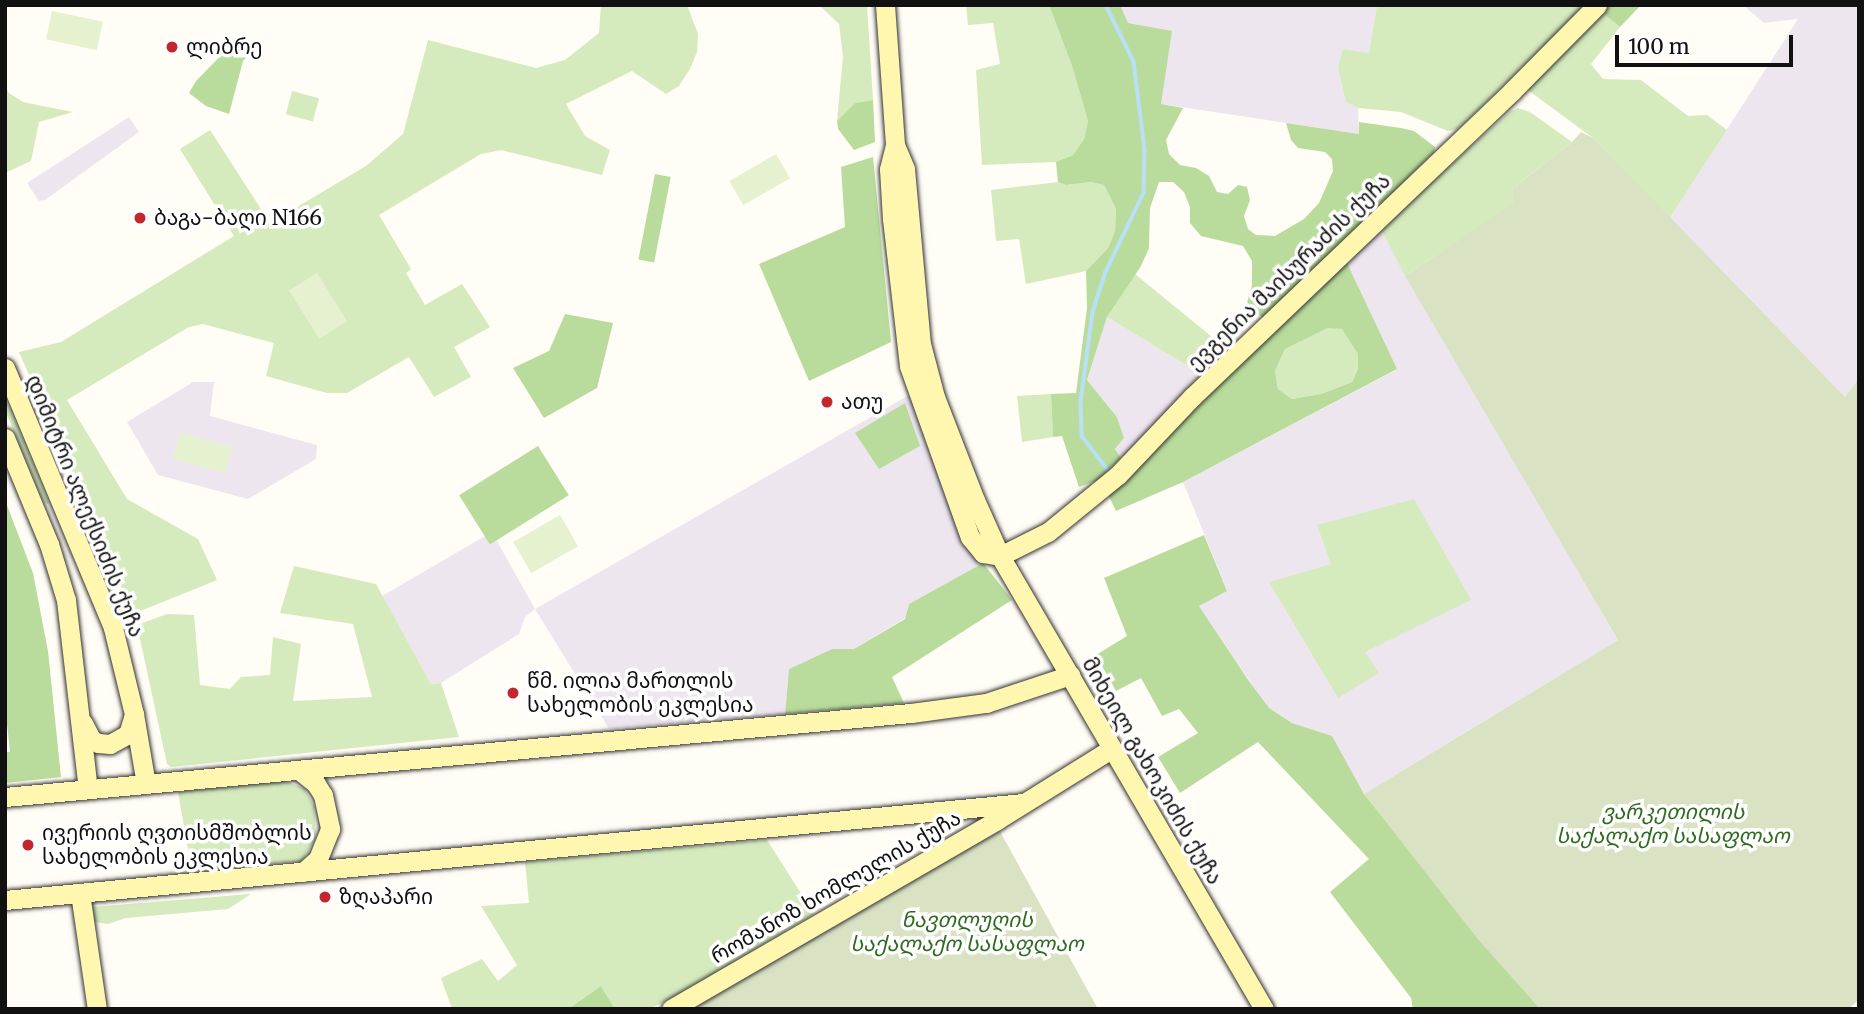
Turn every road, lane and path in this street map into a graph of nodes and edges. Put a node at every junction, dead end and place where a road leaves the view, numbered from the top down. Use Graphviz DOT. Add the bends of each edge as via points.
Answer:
graph roads {
  1 [pos="885,5"];
  2 [pos="1597,5"];
  3 [pos="5,368"];
  4 [pos="5,438"];
  5 [pos="57,491"];
  6 [pos="31,501"];
  7 [pos="70,522"];
  8 [pos="46,535"];
  9 [pos="1000,556"];
  10 [pos="1070,675"];
  11 [pos="134,714"];
  12 [pos="81,719"];
  13 [pos="1111,748"];
  14 [pos="299,770"];
  15 [pos="146,784"];
  16 [pos="88,789"];
  17 [pos="5,797"];
  18 [pos="1023,803"];
  19 [pos="936,812"];
  20 [pos="941,850"];
  21 [pos="303,872"];
  22 [pos="80,893"];
  23 [pos="5,901"];
  24 [pos="97,1009"];
  25 [pos="671,1009"];
  26 [pos="1264,1009"];
  1 -- 9 [label="main road, მიხეილ გახოკიძის ქუჩა" via="895,145 905,169 918,322 928,371"];
  2 -- 9 [label="main road, ევგენია მაისურაძის ქუჩა" via="1192,397 1118,475 1048,532"];
  3 -- 5 [label="main road, დიმიტრი ალექსიძის ქუჩა"];
  4 -- 6 [label="main road"];
  5 -- 6 [label="main road" via="57,503 50,511"];
  5 -- 7 [label="main road, დიმიტრი ალექსიძის ქუჩა"];
  6 -- 8 [label="main road"];
  7 -- 8 [label="main road" via="52,521"];
  7 -- 11 [label="main road, დიმიტრი ალექსიძის ქუჩა" via="113,628"];
  8 -- 12 [label="main road" via="66,600"];
  9 -- 10 [label="main road, მიხეილ გახოკიძის ქუჩა"];
  10 -- 13 [label="main road, მიხეილ გახოკიძის ქუჩა"];
  10 -- 14 [label="main road" via="1010,696 945,709"];
  11 -- 12 [label="main road" via="128,734 110,744 91,739"];
  11 -- 15 [label="main road, დიმიტრი ალექსიძის ქუჩა"];
  12 -- 16 [label="main road"];
  13 -- 18 [label="main road, რომანოზ ხომლელის ქუჩა"];
  13 -- 26 [label="main road, მიხეილ გახოკიძის ქუჩა"];
  14 -- 15 [label="main road"];
  14 -- 21 [label="main road" via="323,795 330,829 323,852"];
  15 -- 16 [label="main road"];
  16 -- 17 [label="main road"];
  18 -- 19 [label="main road"];
  18 -- 20 [label="main road, რომანოზ ხომლელის ქუჩა"];
  19 -- 20 [label="main road" via="947,816 956,830"];
  19 -- 21 [label="main road"];
  20 -- 25 [label="main road, რომანოზ ხომლელის ქუჩა"];
  21 -- 22 [label="main road"];
  22 -- 23 [label="main road"];
  22 -- 24 [label="main road"];
}
